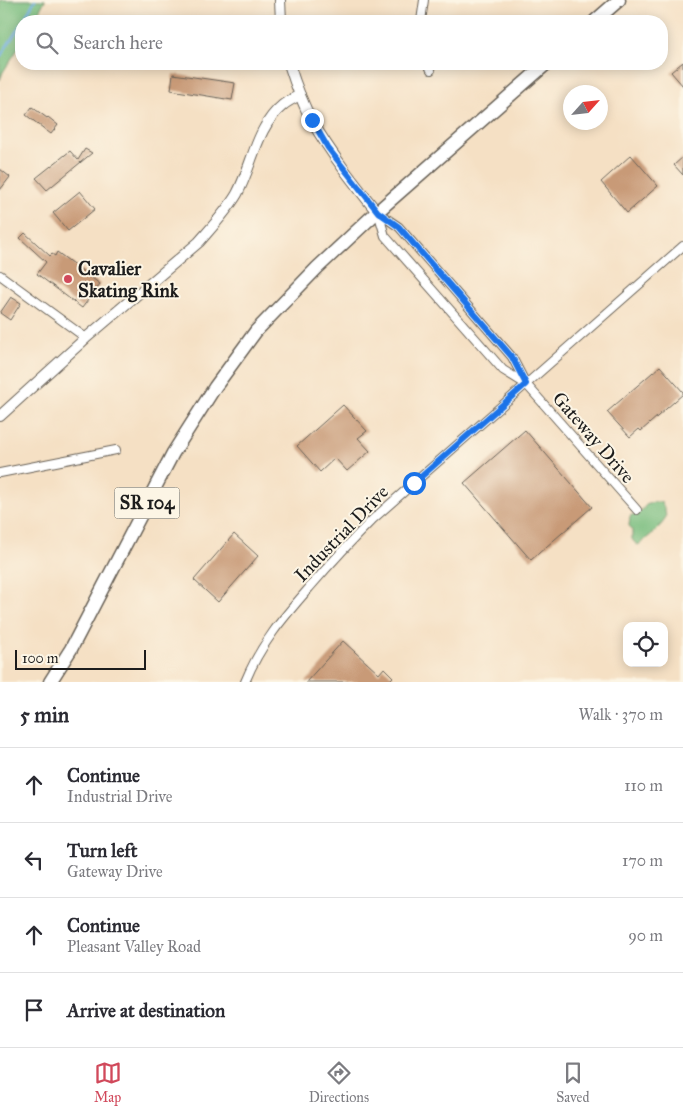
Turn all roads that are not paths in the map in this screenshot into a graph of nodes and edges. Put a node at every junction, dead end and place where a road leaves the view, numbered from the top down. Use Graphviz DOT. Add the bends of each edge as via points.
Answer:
graph roads {
  1 [pos="280,0"];
  2 [pos="424,0"];
  3 [pos="619,0"];
  4 [pos="281,15"];
  5 [pos="422,15"];
  6 [pos="602,15"];
  7 [pos="291,70"];
  8 [pos="539,70"];
  9 [pos="300,96"];
  10 [pos="378,212"];
  11 [pos="683,246"];
  12 [pos="0,274"];
  13 [pos="86,338"];
  14 [pos="526,384"];
  15 [pos="0,416"];
  16 [pos="116,450"];
  17 [pos="0,473"];
  18 [pos="637,510"];
  19 [pos="50,682"];
  20 [pos="245,682"];
  1 -- 4 [label="street"];
  2 -- 5 [label="street"];
  3 -- 6 [label="main road"];
  7 -- 9 [label="street"];
  8 -- 10 [label="main road, SR 104"];
  9 -- 10 [label="street" via="328,148"];
  9 -- 13 [label="street" via="285,103 269,120 237,195 213,227"];
  10 -- 14 [label="street, Gateway Drive" via="399,227 506,350"];
  10 -- 14 [label="street, Gateway Drive" via="385,236 503,370"];
  10 -- 19 [label="main road, SR 104" via="317,268 256,331 215,387 173,453 71,649"];
  11 -- 14 [label="street, Industrial Drive"];
  12 -- 13 [label="street"];
  13 -- 15 [label="street"];
  14 -- 18 [label="street, Gateway Drive"];
  14 -- 20 [label="street, Industrial Drive" via="352,540 267,639"];
  16 -- 17 [label="street"];
}
